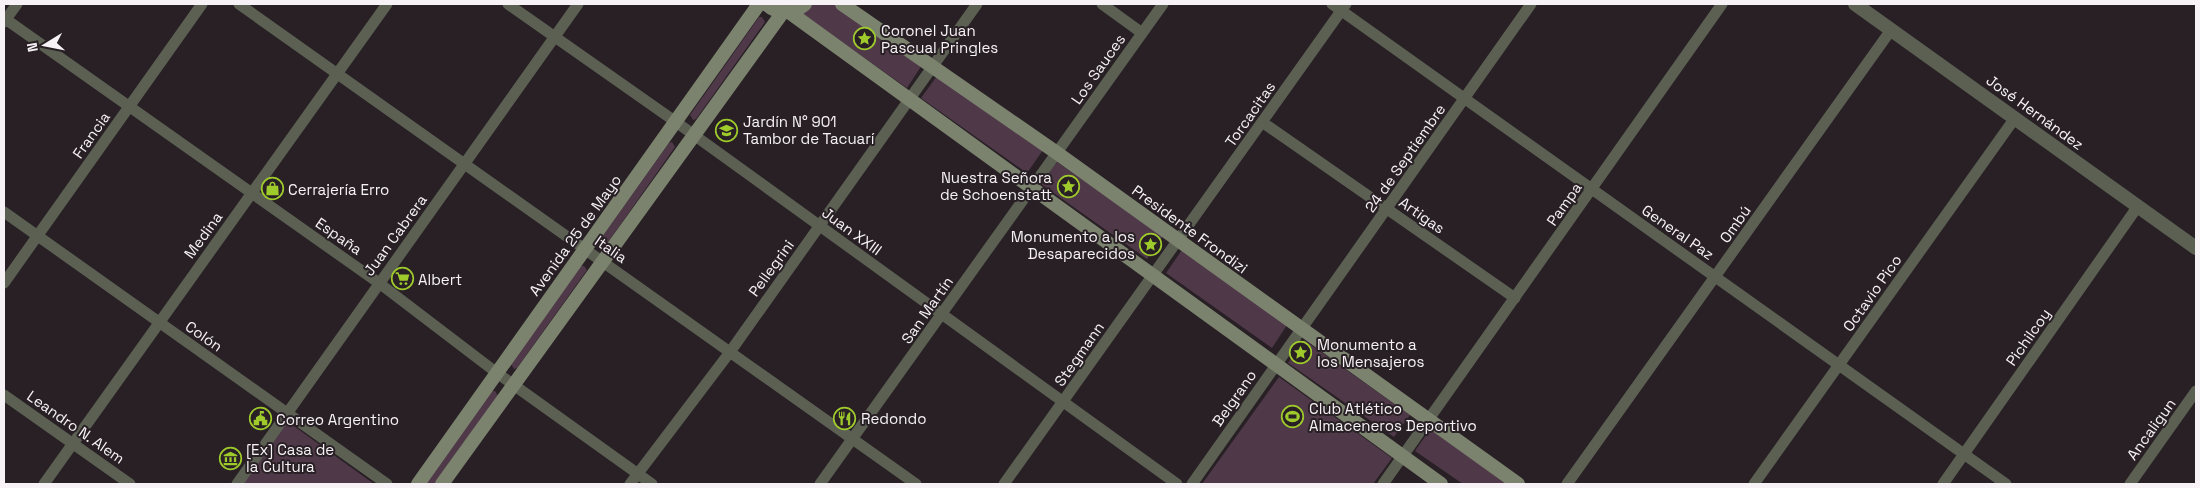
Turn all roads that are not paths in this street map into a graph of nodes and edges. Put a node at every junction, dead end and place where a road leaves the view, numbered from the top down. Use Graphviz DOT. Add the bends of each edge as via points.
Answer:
graph roads {
  1 [pos="17,4"];
  2 [pos="202,4"];
  3 [pos="239,4"];
  4 [pos="387,4"];
  5 [pos="508,4"];
  6 [pos="578,4"];
  7 [pos="759,4"];
  8 [pos="766,4"];
  9 [pos="805,4"];
  10 [pos="842,4"];
  11 [pos="977,4"];
  12 [pos="1102,4"];
  13 [pos="1163,4"];
  14 [pos="1532,4"];
  15 [pos="1722,4"];
  16 [pos="1855,4"];
  17 [pos="1340,6"];
  18 [pos="786,12"];
  19 [pos="4,20"];
  20 [pos="1891,30"];
  21 [pos="1142,33"];
  22 [pos="555,37"];
  23 [pos="933,66"];
  24 [pos="337,73"];
  25 [pos="1465,98"];
  26 [pos="911,99"];
  27 [pos="129,106"];
  28 [pos="2015,118"];
  29 [pos="676,122"];
  30 [pos="1262,122"];
  31 [pos="693,135"];
  32 [pos="1057,153"];
  33 [pos="465,164"];
  34 [pos="1032,187"];
  35 [pos="1592,189"];
  36 [pos="252,193"];
  37 [pos="2138,206"];
  38 [pos="1387,209"];
  39 [pos="4,212"];
  40 [pos="820,226"];
  41 [pos="37,236"];
  42 [pos="1178,241"];
  43 [pos="2196,248"];
  44 [pos="585,249"];
  45 [pos="602,261"];
  46 [pos="1154,275"];
  47 [pos="1716,277"];
  48 [pos="4,283"];
  49 [pos="379,283"];
  50 [pos="1516,298"];
  51 [pos="942,314"];
  52 [pos="159,322"];
  53 [pos="1302,330"];
  54 [pos="730,352"];
  55 [pos="1277,364"];
  56 [pos="1839,365"];
  57 [pos="496,373"];
  58 [pos="513,384"];
  59 [pos="2196,391"];
  60 [pos="4,395"];
  61 [pos="1063,402"];
  62 [pos="287,413"];
  63 [pos="1429,422"];
  64 [pos="853,439"];
  65 [pos="74,444"];
  66 [pos="1964,454"];
  67 [pos="1402,458"];
  68 [pos="638,474"];
  69 [pos="44,484"];
  70 [pos="130,484"];
  71 [pos="237,484"];
  72 [pos="387,484"];
  73 [pos="418,484"];
  74 [pos="442,484"];
  75 [pos="630,484"];
  76 [pos="652,484"];
  77 [pos="820,484"];
  78 [pos="916,484"];
  79 [pos="1004,484"];
  80 [pos="1177,484"];
  81 [pos="1192,484"];
  82 [pos="1383,484"];
  83 [pos="1441,484"];
  84 [pos="1518,484"];
  85 [pos="1567,484"];
  86 [pos="1754,484"];
  87 [pos="1942,484"];
  88 [pos="2006,484"];
  89 [pos="2130,484"];
  1 -- 19 [label="street"];
  2 -- 27 [label="street, Francia"];
  3 -- 24 [label="street, Italia"];
  4 -- 24 [label="street, Medina"];
  5 -- 22 [label="street, Juan XXIII"];
  6 -- 22 [label="street, Juan Cabrera"];
  7 -- 29 [label="main road, Avenida 25 de Mayo"];
  8 -- 18 [label="main road"];
  9 -- 18 [label="main road"];
  10 -- 23 [label="main road, Presidente Frondizi"];
  11 -- 23 [label="street, Pellegrini"];
  12 -- 21 [label="street"];
  13 -- 21 [label="street, Los Sauces"];
  14 -- 25 [label="street, 24 de Septiembre"];
  15 -- 35 [label="street, Pampa"];
  16 -- 20 [label="street, José Hernández"];
  17 -- 25 [label="street, General Paz"];
  17 -- 30 [label="street, Torcacitas"];
  18 -- 26 [label="main road"];
  18 -- 31 [label="main road"];
  19 -- 27 [label="street, España"];
  20 -- 28 [label="street, José Hernández"];
  20 -- 47 [label="street, Ombú"];
  21 -- 32 [label="street, Los Sauces"];
  22 -- 29 [label="street, Juan XXIII"];
  22 -- 33 [label="street, Juan Cabrera"];
  23 -- 26 [label="street, Pellegrini"];
  23 -- 32 [label="main road, Presidente Frondizi"];
  24 -- 33 [label="street, Italia"];
  24 -- 36 [label="street, Medina"];
  25 -- 35 [label="street, General Paz"];
  25 -- 38 [label="street, 24 de Septiembre"];
  26 -- 34 [label="main road"];
  26 -- 40 [label="street, Pellegrini"];
  27 -- 36 [label="street, España"];
  27 -- 41 [label="street, Francia"];
  28 -- 37 [label="street, José Hernández"];
  28 -- 56 [label="street, Octavio Pico"];
  29 -- 31 [label="street, Juan XXIII"];
  29 -- 44 [label="main road, Avenida 25 de Mayo"];
  30 -- 38 [label="street, Artigas"];
  30 -- 42 [label="street, Torcacitas"];
  31 -- 40 [label="street, Juan XXIII"];
  31 -- 45 [label="main road"];
  32 -- 34 [label="street, San Martín"];
  32 -- 42 [label="main road, Presidente Frondizi"];
  33 -- 44 [label="street, Italia"];
  33 -- 49 [label="street, Juan Cabrera"];
  34 -- 46 [label="main road"];
  34 -- 51 [label="street, San Martín"];
  35 -- 47 [label="street, General Paz"];
  35 -- 50 [label="street, Pampa"];
  36 -- 49 [label="street, España"];
  36 -- 52 [label="street, Medina"];
  37 -- 43 [label="street, José Hernández"];
  37 -- 66 [label="street, Pichilcoy"];
  38 -- 50 [label="street, Artigas"];
  38 -- 53 [label="street, 24 de Septiembre"];
  39 -- 41 [label="street, Colón"];
  40 -- 51 [label="street, Juan XXIII"];
  40 -- 54 [label="street, Pellegrini"];
  41 -- 48 [label="street, Francia"];
  41 -- 52 [label="street, Colón"];
  42 -- 46 [label="street, Stegmann"];
  42 -- 53 [label="main road, Presidente Frondizi"];
  44 -- 45 [label="street, Italia"];
  44 -- 57 [label="main road, Avenida 25 de Mayo"];
  45 -- 54 [label="street, Italia"];
  45 -- 58 [label="main road"];
  46 -- 55 [label="main road"];
  46 -- 61 [label="street, Stegmann"];
  47 -- 56 [label="street, General Paz"];
  47 -- 85 [label="street, Ombú"];
  49 -- 57 [label="street, España"];
  49 -- 62 [label="street, Juan Cabrera"];
  50 -- 63 [label="street, Pampa"];
  51 -- 61 [label="street, Juan XXIII"];
  51 -- 64 [label="street, San Martín"];
  52 -- 62 [label="street, Colón"];
  52 -- 65 [label="street, Medina"];
  53 -- 55 [label="street, Belgrano"];
  53 -- 63 [label="main road, Presidente Frondizi"];
  54 -- 64 [label="street, Italia"];
  54 -- 68 [label="street, Pellegrini"];
  55 -- 67 [label="main road"];
  55 -- 81 [label="street, Belgrano"];
  56 -- 66 [label="street, General Paz"];
  56 -- 86 [label="street, Octavio Pico"];
  57 -- 58 [label="street, España"];
  57 -- 73 [label="main road, Avenida 25 de Mayo"];
  58 -- 68 [label="street, España"];
  58 -- 74 [label="main road"];
  59 -- 89 [label="street, Ancaligun"];
  60 -- 65 [label="street, Leandro N. Alem"];
  61 -- 79 [label="street, Stegmann"];
  61 -- 80 [label="street, Juan XXIII"];
  62 -- 71 [label="street, Juan Cabrera"];
  62 -- 72 [label="street, Colón"];
  63 -- 67 [label="street, Pampa"];
  63 -- 84 [label="main road, Presidente Frondizi"];
  64 -- 77 [label="street, San Martín"];
  64 -- 78 [label="street, Italia"];
  65 -- 69 [label="street, Medina"];
  65 -- 70 [label="street, Leandro N. Alem"];
  66 -- 87 [label="street, Pichilcoy"];
  66 -- 88 [label="street, General Paz"];
  67 -- 82 [label="street, Pampa"];
  67 -- 83 [label="main road"];
  68 -- 75 [label="street, Pellegrini"];
  68 -- 76 [label="street, España"];
}
